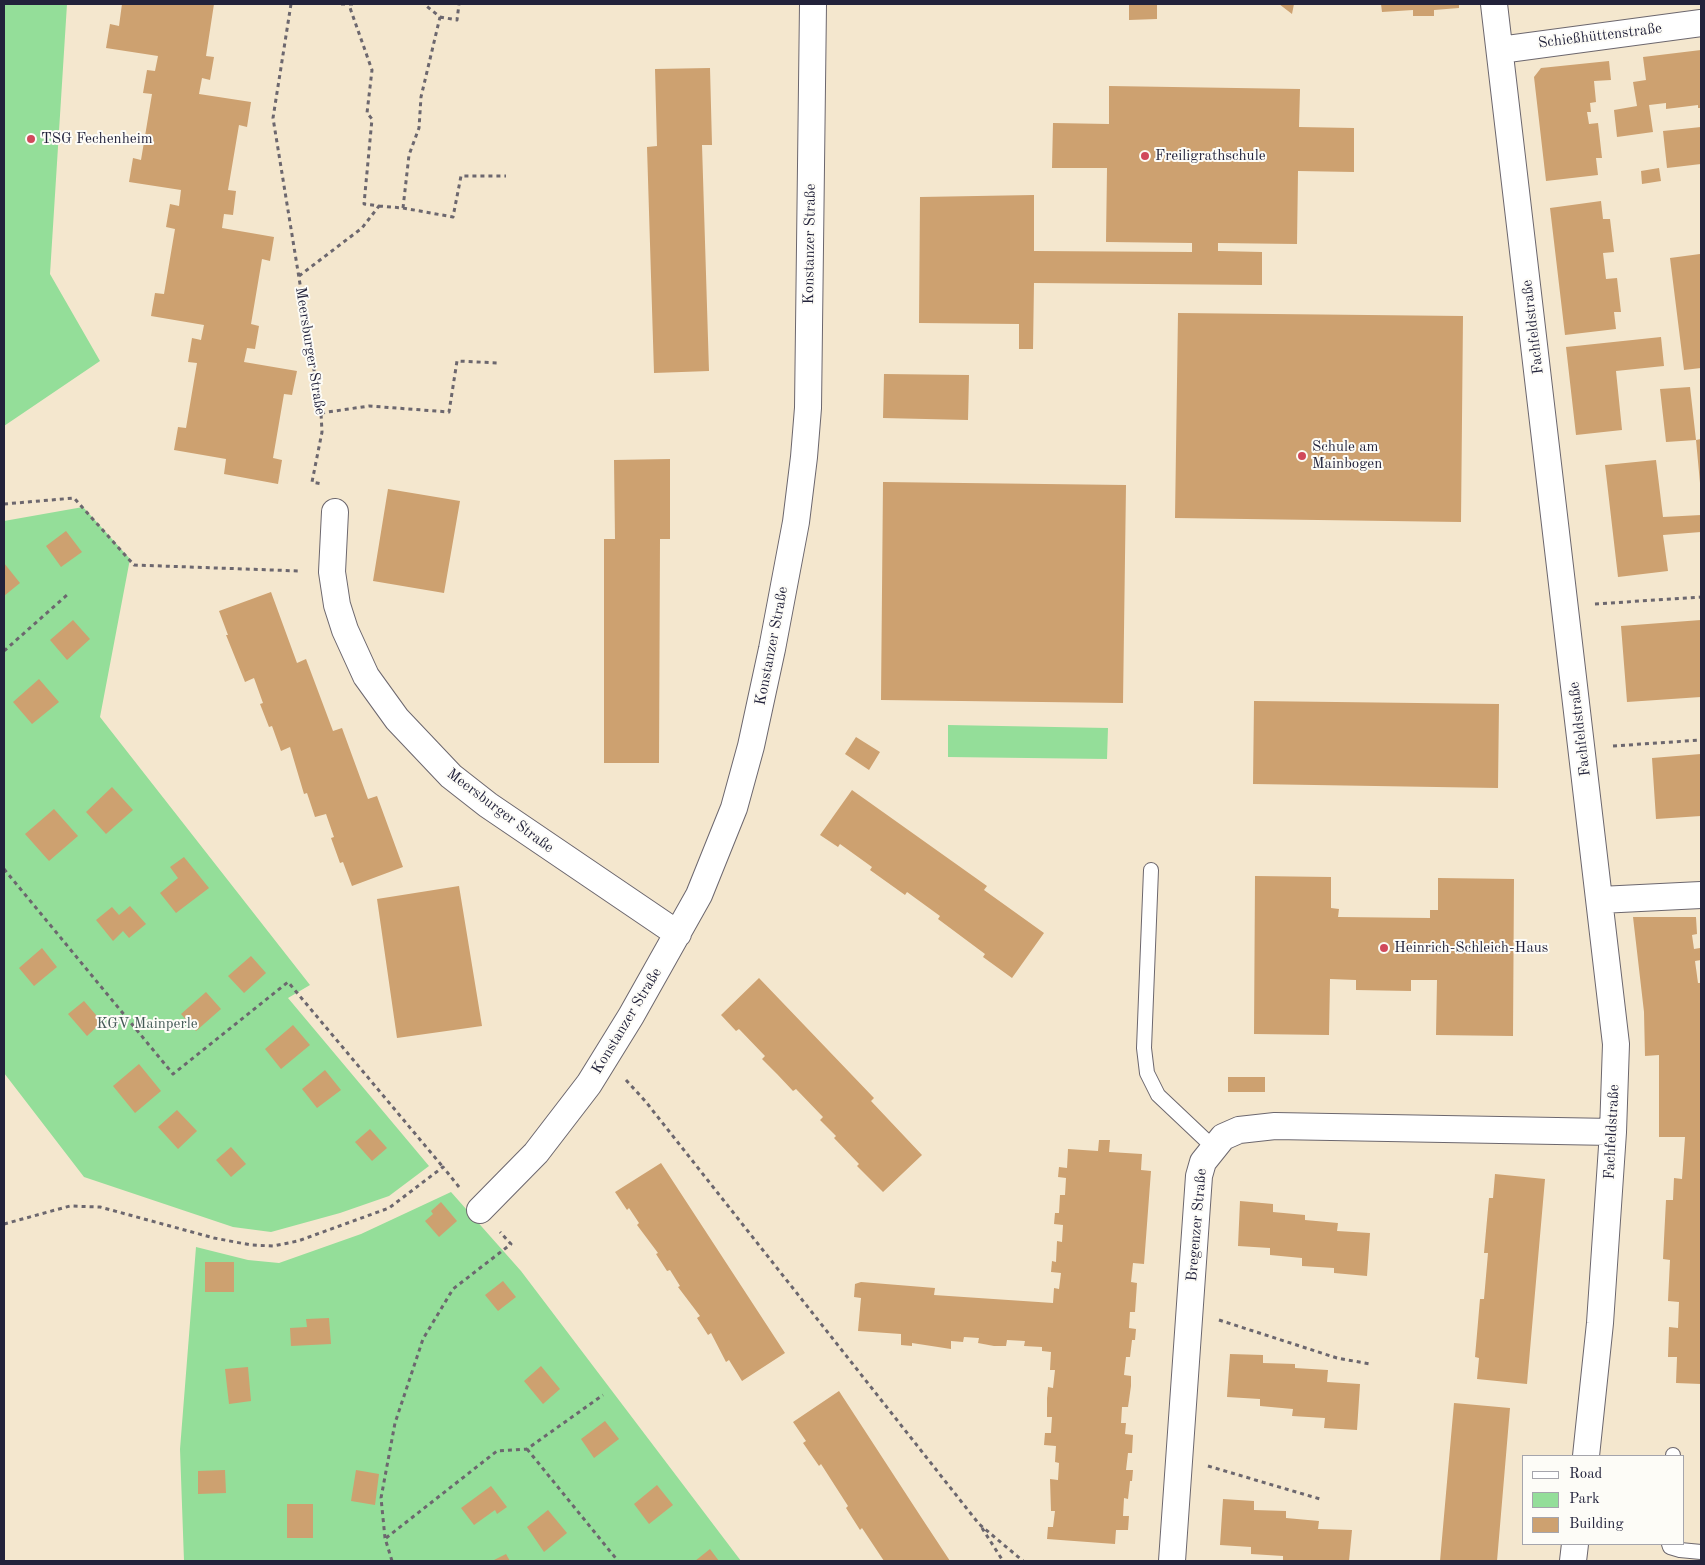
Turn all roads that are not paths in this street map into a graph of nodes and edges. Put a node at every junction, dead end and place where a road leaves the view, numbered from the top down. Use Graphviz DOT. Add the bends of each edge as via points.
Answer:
graph roads {
  1 [pos="813,4"];
  2 [pos="1494,4"];
  3 [pos="1701,23"];
  4 [pos="1500,50"];
  5 [pos="335,512"];
  6 [pos="1151,870"];
  7 [pos="1701,895"];
  8 [pos="1600,900"];
  9 [pos="678,934"];
  10 [pos="1613,1132"];
  11 [pos="1213,1147"];
  12 [pos="480,1210"];
  13 [pos="1586,1455"];
  14 [pos="1575,1545"];
  15 [pos="1669,1545"];
  16 [pos="1701,1552"];
  17 [pos="1172,1561"];
  18 [pos="1573,1561"];
  1 -- 9 [label="street, Konstanzer Straße" via="808,408 796,522 772,650 734,808 716,858"];
  2 -- 4 [label="street, Fachfeldstraße"];
  3 -- 4 [label="street, Schießhüttenstraße"];
  4 -- 8 [label="street, Fachfeldstraße"];
  5 -- 9 [label="street, Meersburger Straße" via="332,584 346,630 376,692 451,776 488,805"];
  6 -- 11 [label="lane" via="1144,1048 1147,1073 1158,1095"];
  7 -- 8 [label="street"];
  8 -- 10 [label="street, Fachfeldstraße" via="1616,1044"];
  9 -- 12 [label="street, Konstanzer Straße" via="589,1084 536,1152"];
  10 -- 11 [label="street, Bregenzer Straße" via="1275,1126 1239,1130 1223,1137"];
  10 -- 13 [label="street, Fachfeldstraße" via="1600,1323"];
  11 -- 17 [label="street, Bregenzer Straße" via="1199,1176"];
  14 -- 18 [label="street"];
  15 -- 16 [label="lane" via="1680,1550"];
}
